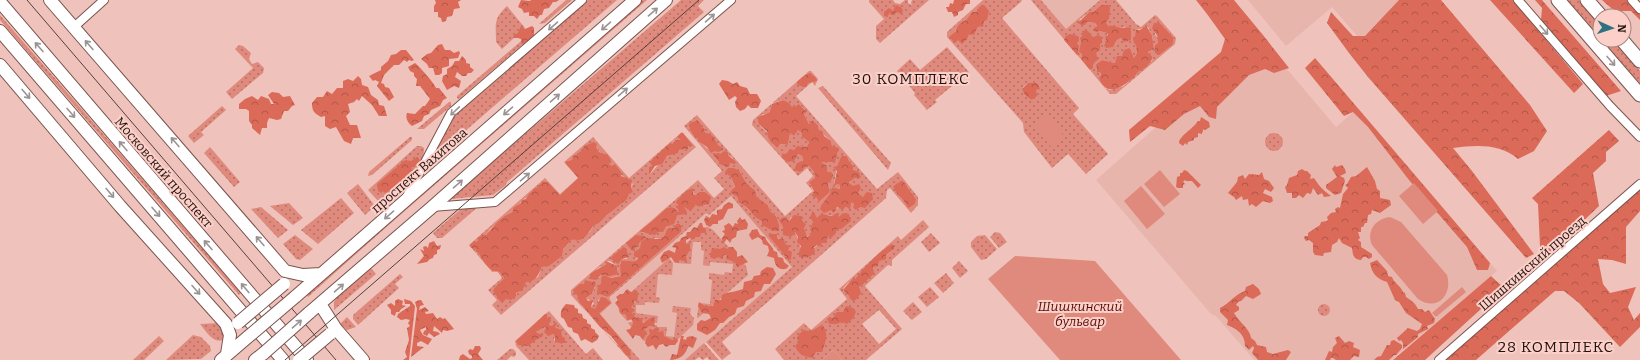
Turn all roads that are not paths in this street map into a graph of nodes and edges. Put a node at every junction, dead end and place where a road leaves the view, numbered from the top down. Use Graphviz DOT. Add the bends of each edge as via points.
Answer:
graph roads {
  1 [pos="50,0"];
  2 [pos="104,0"];
  3 [pos="582,0"];
  4 [pos="635,0"];
  5 [pos="666,0"];
  6 [pos="731,0"];
  7 [pos="1518,0"];
  8 [pos="1558,0"];
  9 [pos="1587,0"];
  10 [pos="1632,0"];
  11 [pos="0,2"];
  12 [pos="1594,8"];
  13 [pos="1640,9"];
  14 [pos="74,27"];
  15 [pos="0,31"];
  16 [pos="1629,48"];
  17 [pos="1640,61"];
  18 [pos="0,65"];
  19 [pos="1640,95"];
  20 [pos="1640,137"];
  21 [pos="1640,184"];
  22 [pos="404,201"];
  23 [pos="432,208"];
  24 [pos="285,270"];
  25 [pos="321,274"];
  26 [pos="320,304"];
  27 [pos="232,324"];
  28 [pos="333,331"];
  29 [pos="259,356"];
  30 [pos="224,357"];
  31 [pos="283,360"];
  32 [pos="299,360"];
  33 [pos="307,360"];
  34 [pos="362,360"];
  35 [pos="1439,360"];
  1 -- 14 [label="main road"];
  2 -- 14 [label="street"];
  3 -- 22 [label="street, one-way" via="451,113"];
  4 -- 22 [label="main road, проспект Вахитова, one-way"];
  23 -- 5 [label="main road, one-way"];
  23 -- 6 [label="street, one-way" via="495,202"];
  7 -- 20 [label="street, one-way"];
  8 -- 19 [label="main road, one-way"];
  9 -- 12 [label="main road"];
  10 -- 13 [label="street"];
  33 -- 11 [label="main road, Московский проспект, one-way"];
  24 -- 14 [label="main road, one-way"];
  15 -- 31 [label="main road, one-way"];
  16 -- 17 [label="main road"];
  18 -- 27 [label="main road, one-way" via="120,206"];
  21 -- 35 [label="street, Шишкинский проезд"];
  22 -- 25 [label="main road, проспект Вахитова, one-way"];
  26 -- 23 [label="main road, one-way"];
  24 -- 25 [label="main road" via="303,275"];
  24 -- 27 [label="main road, bridge" via="284,284"];
  25 -- 30 [label="main road, проспект Вахитова, bridge"];
  26 -- 28 [label="main road"];
  29 -- 26 [label="main road, one-way, bridge"];
  27 -- 30 [label="main road"];
  28 -- 32 [label="main road, bridge"];
  28 -- 34 [label="main road"];
}
